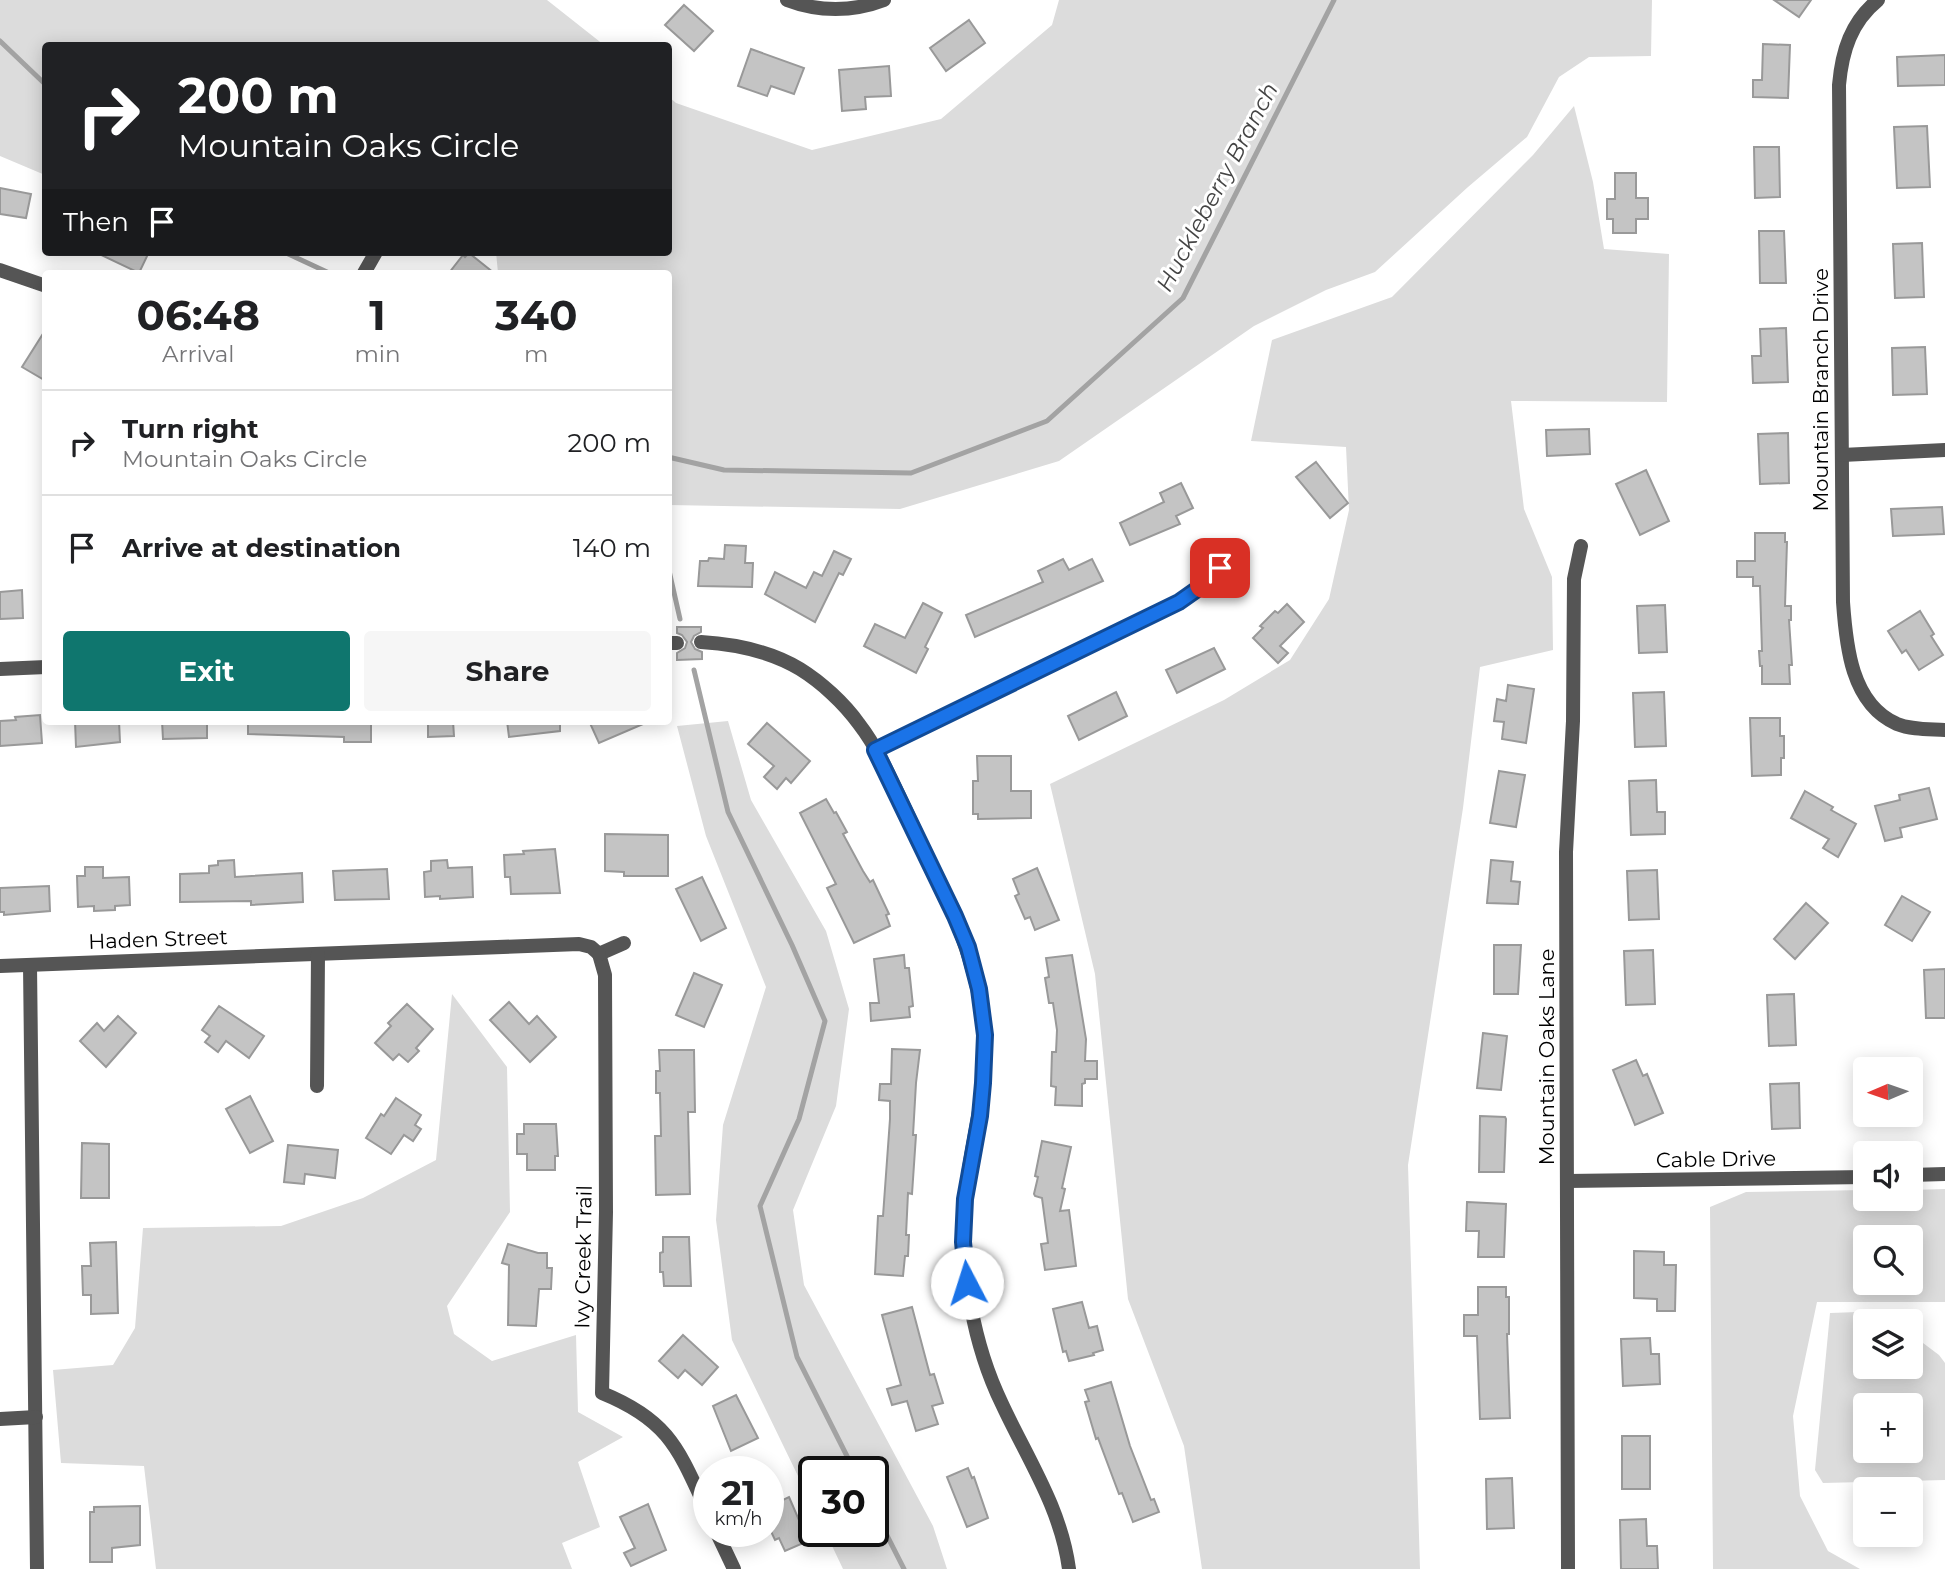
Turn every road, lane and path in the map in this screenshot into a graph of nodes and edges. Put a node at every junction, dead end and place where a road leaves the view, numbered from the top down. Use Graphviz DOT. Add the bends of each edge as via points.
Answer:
graph roads {
  1 [pos="786,0"];
  2 [pos="884,0"];
  3 [pos="1878,0"];
  4 [pos="0,270"];
  5 [pos="42,285"];
  6 [pos="1945,450"];
  7 [pos="1842,455"];
  8 [pos="1581,546"];
  9 [pos="1220,568"];
  10 [pos="701,642"];
  11 [pos="42,667"];
  12 [pos="0,669"];
  13 [pos="1945,730"];
  14 [pos="875,750"];
  15 [pos="624,943"];
  16 [pos="318,954"];
  17 [pos="599,954"];
  18 [pos="30,965"];
  19 [pos="0,966"];
  20 [pos="317,1086"];
  21 [pos="1945,1174"];
  22 [pos="1923,1175"];
  23 [pos="1853,1177"];
  24 [pos="1567,1181"];
  25 [pos="36,1417"];
  26 [pos="0,1419"];
  27 [pos="693,1481"];
  28 [pos="724,1547"];
  29 [pos="37,1569"];
  30 [pos="734,1569"];
  31 [pos="1069,1569"];
  32 [pos="1568,1569"];
  1 -- 2 [label="street" via="835,10"];
  3 -- 7 [label="street, Mountain Branch Drive" via="1862,15 1844,47 1839,85"];
  4 -- 5 [label="street"];
  6 -- 7 [label="street"];
  7 -- 13 [label="street, Mountain Branch Drive" via="1843,602 1852,664 1868,701 1880,713 1896,724"];
  8 -- 24 [label="street, Mountain Oaks Lane" via="1574,579 1566,852"];
  9 -- 14 [label="street" via="1179,602"];
  10 -- 14 [label="street" via="749,648 799,669 836,698 860,724"];
  11 -- 12 [label="street"];
  14 -- 31 [label="street" via="955,916 979,989 985,1035 980,1116 965,1199 967,1283 980,1349 1043,1483"];
  15 -- 17 [label="street"];
  16 -- 17 [label="street, Haden Street" via="579,944"];
  16 -- 18 [label="street, Haden Street"];
  16 -- 20 [label="street"];
  17 -- 27 [label="street, Ivy Creek Trail" via="605,975 602,1393 630,1404 657,1424 679,1451"];
  18 -- 19 [label="street, Haden Street"];
  18 -- 25 [label="street"];
  21 -- 22 [label="street"];
  23 -- 24 [label="street, Cable Drive"];
  24 -- 32 [label="street, Mountain Oaks Lane"];
  25 -- 26 [label="street"];
  25 -- 29 [label="street"];
  28 -- 30 [label="street"];
}
